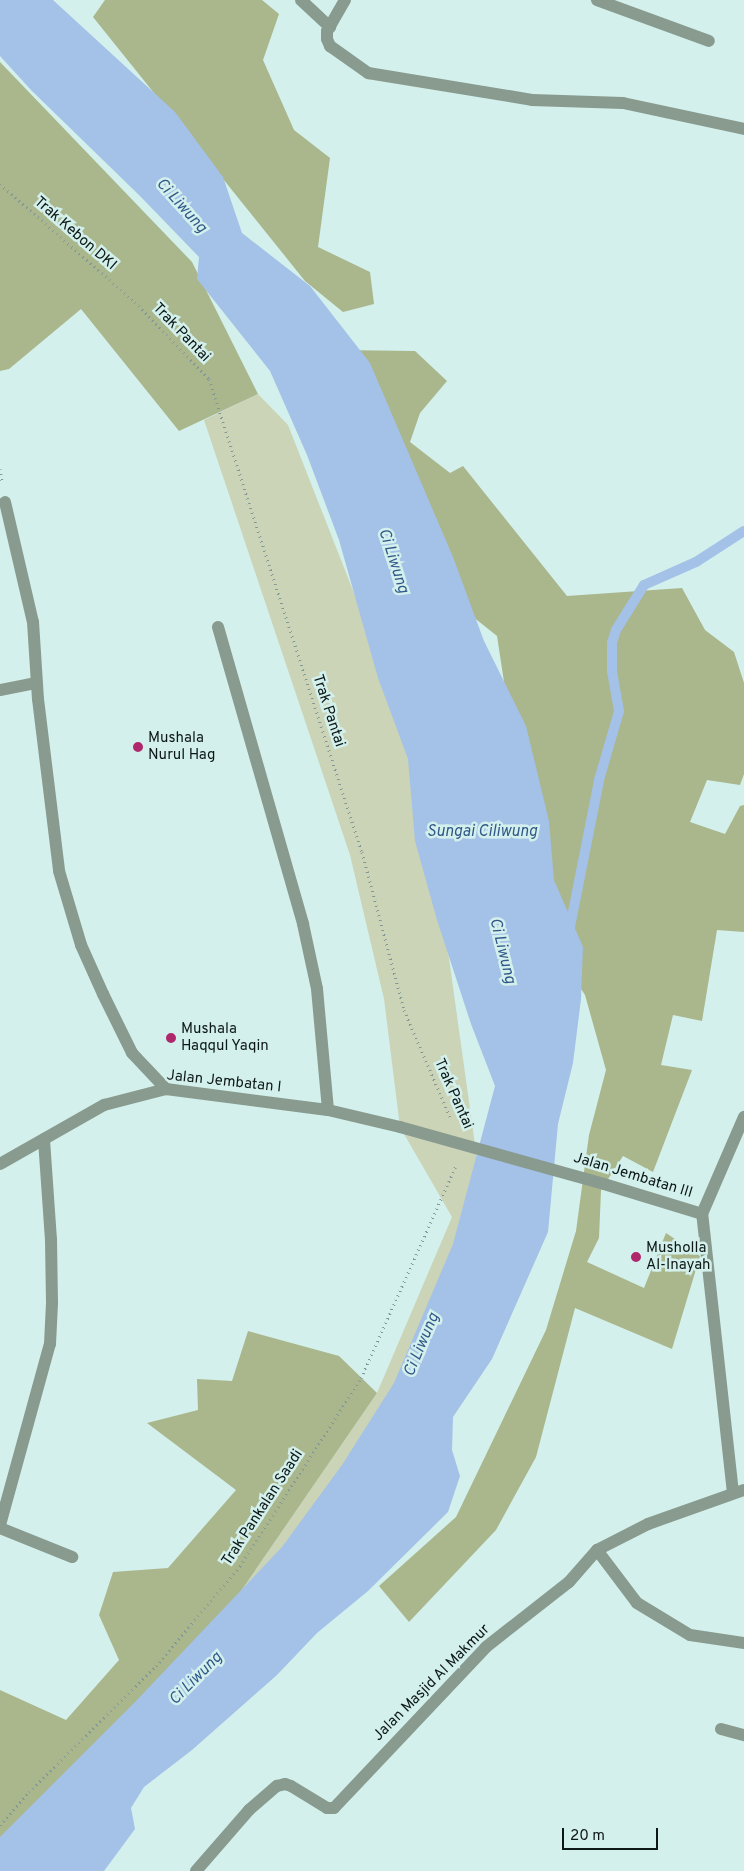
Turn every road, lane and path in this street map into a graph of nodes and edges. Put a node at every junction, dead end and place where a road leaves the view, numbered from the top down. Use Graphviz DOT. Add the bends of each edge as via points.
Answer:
graph roads {
  1 [pos="301,0"];
  2 [pos="345,0"];
  3 [pos="596,0"];
  4 [pos="330,27"];
  5 [pos="709,41"];
  6 [pos="744,130"];
  7 [pos="0,184"];
  8 [pos="135,302"];
  9 [pos="5,502"];
  10 [pos="218,627"];
  11 [pos="36,683"];
  12 [pos="0,690"];
  13 [pos="166,1089"];
  14 [pos="328,1110"];
  15 [pos="744,1117"];
  16 [pos="453,1122"];
  17 [pos="400,1127"];
  18 [pos="44,1140"];
  19 [pos="460,1157"];
  20 [pos="0,1164"];
  21 [pos="702,1214"];
  22 [pos="738,1492"];
  23 [pos="0,1527"];
  24 [pos="597,1550"];
  25 [pos="72,1557"];
  26 [pos="744,1643"];
  27 [pos="722,1728"];
  28 [pos="744,1735"];
  29 [pos="0,1825"];
  30 [pos="196,1871"];
  1 -- 4 [label="street"];
  2 -- 4 [label="street"];
  3 -- 5 [label="street"];
  4 -- 6 [label="street" via="327,39 330,46 368,73 532,100 623,102"];
  7 -- 8 [label="path, Trak Kebon DKI"];
  8 -- 16 [label="path, Trak Pantai" via="209,379 362,852 404,1010"];
  9 -- 11 [label="street" via="33,622"];
  10 -- 14 [label="street" via="303,924 317,989"];
  11 -- 12 [label="street"];
  11 -- 13 [label="street" via="59,871 81,944 132,1053"];
  13 -- 14 [label="street, Jalan Jembatan I"];
  13 -- 18 [label="street, Jalan Jembatan I" via="104,1105"];
  14 -- 17 [label="street, Jalan Jembatan I"];
  15 -- 21 [label="street"];
  17 -- 21 [label="street, Jalan Jembatan III, bridge"];
  18 -- 20 [label="street, Jalan Jembatan I"];
  18 -- 23 [label="street" via="51,1240 50,1344"];
  19 -- 29 [label="path, Trak Pankalan Saadi" via="360,1378 240,1566 156,1666"];
  21 -- 22 [label="street, Jalan Jembatan III"];
  22 -- 24 [label="street, Jalan Masjid Al Makmur" via="648,1524"];
  23 -- 25 [label="street"];
  24 -- 26 [label="street" via="637,1603 690,1635"];
  24 -- 30 [label="street, Jalan Masjid Al Makmur" via="569,1582 486,1647 334,1808 327,1808 291,1786 277,1786 250,1810"];
  27 -- 28 [label="street"];
}
